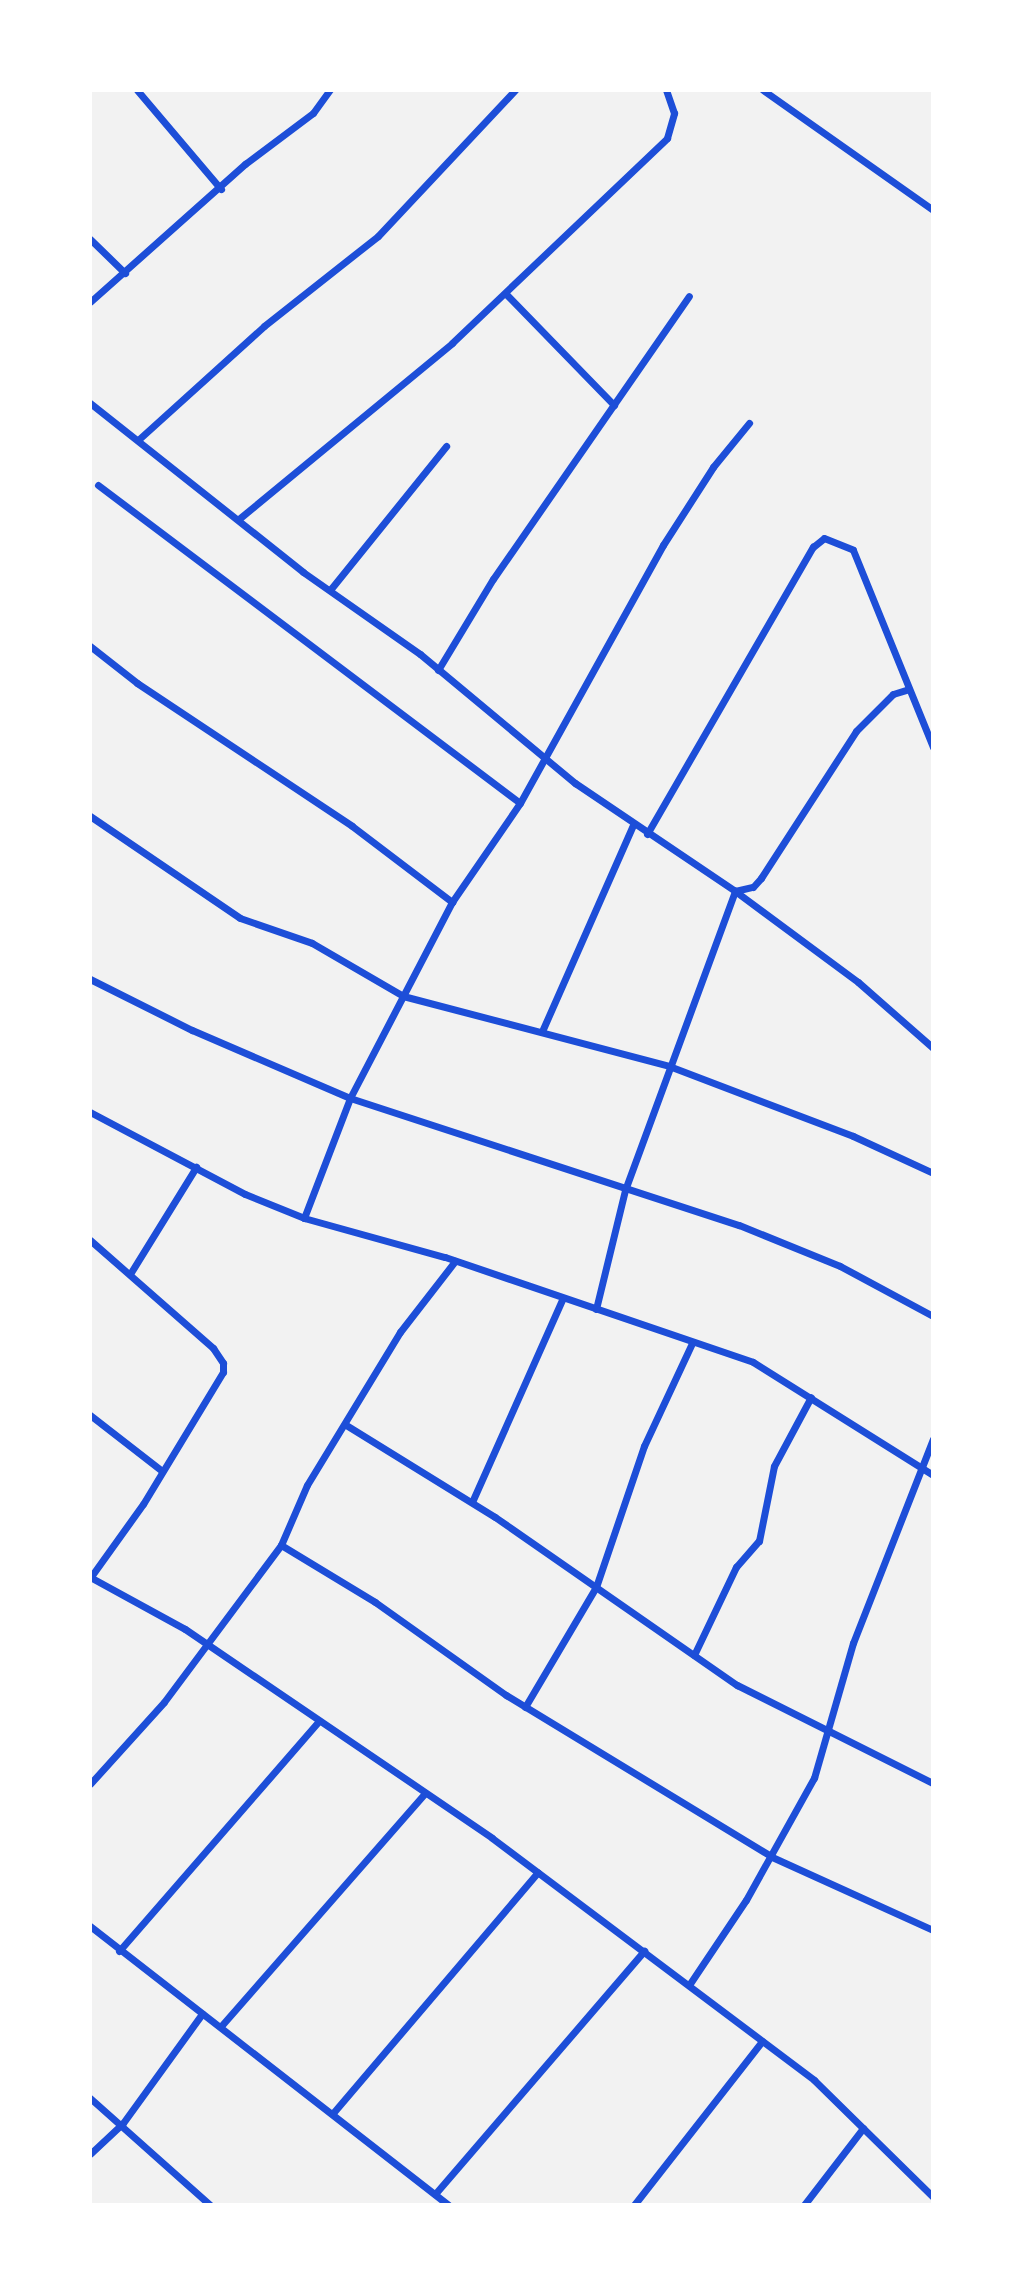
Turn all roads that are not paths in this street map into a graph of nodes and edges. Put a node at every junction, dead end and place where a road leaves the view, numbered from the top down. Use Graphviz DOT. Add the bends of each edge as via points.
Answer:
graph roads {
  1 [pos="137,90"];
  2 [pos="330,90"];
  3 [pos="515,90"];
  4 [pos="666,90"];
  5 [pos="763,90"];
  6 [pos="221,189"];
  7 [pos="930,206"];
  8 [pos="90,239"];
  9 [pos="125,273"];
  10 [pos="506,294"];
  11 [pos="689,296"];
  12 [pos="90,302"];
  13 [pos="90,403"];
  14 [pos="614,405"];
  15 [pos="749,423"];
  16 [pos="138,440"];
  17 [pos="446,446"];
  18 [pos="98,485"];
  19 [pos="240,518"];
  20 [pos="330,590"];
  21 [pos="90,646"];
  22 [pos="438,670"];
  23 [pos="906,690"];
  24 [pos="933,747"];
  25 [pos="544,759"];
  26 [pos="520,803"];
  27 [pos="90,816"];
  28 [pos="633,825"];
  29 [pos="647,834"];
  30 [pos="735,891"];
  31 [pos="452,902"];
  32 [pos="90,979"];
  33 [pos="403,996"];
  34 [pos="543,1029"];
  35 [pos="933,1048"];
  36 [pos="669,1066"];
  37 [pos="350,1098"];
  38 [pos="90,1112"];
  39 [pos="196,1167"];
  40 [pos="933,1173"];
  41 [pos="625,1190"];
  42 [pos="304,1218"];
  43 [pos="90,1240"];
  44 [pos="455,1261"];
  45 [pos="130,1274"];
  46 [pos="563,1298"];
  47 [pos="596,1309"];
  48 [pos="933,1316"];
  49 [pos="692,1343"];
  50 [pos="811,1397"];
  51 [pos="90,1415"];
  52 [pos="346,1425"];
  53 [pos="933,1439"];
  54 [pos="921,1467"];
  55 [pos="161,1470"];
  56 [pos="933,1475"];
  57 [pos="472,1502"];
  58 [pos="281,1545"];
  59 [pos="90,1577"];
  60 [pos="596,1587"];
  61 [pos="205,1645"];
  62 [pos="694,1655"];
  63 [pos="525,1707"];
  64 [pos="318,1722"];
  65 [pos="829,1729"];
  66 [pos="932,1779"];
  67 [pos="90,1784"];
  68 [pos="425,1793"];
  69 [pos="772,1857"];
  70 [pos="538,1872"];
  71 [pos="90,1926"];
  72 [pos="933,1930"];
  73 [pos="119,1951"];
  74 [pos="644,1951"];
  75 [pos="689,1985"];
  76 [pos="202,2014"];
  77 [pos="222,2025"];
  78 [pos="762,2041"];
  79 [pos="90,2098"];
  80 [pos="333,2113"];
  81 [pos="123,2123"];
  82 [pos="863,2128"];
  83 [pos="90,2154"];
  84 [pos="435,2194"];
  85 [pos="933,2197"];
  86 [pos="210,2205"];
  87 [pos="448,2205"];
  88 [pos="634,2205"];
  89 [pos="804,2205"];
  1 -- 6 [label="street"];
  2 -- 6 [label="street" via="313,113"];
  3 -- 16 [label="street" via="378,236 264,326"];
  4 -- 10 [label="street" via="674,113 667,138"];
  5 -- 7 [label="street"];
  6 -- 9 [label="street"];
  8 -- 9 [label="street"];
  9 -- 12 [label="street"];
  10 -- 14 [label="street"];
  10 -- 19 [label="street"];
  11 -- 14 [label="street"];
  13 -- 16 [label="street"];
  14 -- 22 [label="street" via="493,579"];
  15 -- 25 [label="street" via="713,467 663,545"];
  16 -- 19 [label="street"];
  17 -- 20 [label="street"];
  18 -- 26 [label="street"];
  19 -- 20 [label="street"];
  20 -- 22 [label="street"];
  21 -- 31 [label="street" via="352,826"];
  22 -- 25 [label="street"];
  23 -- 24 [label="street"];
  23 -- 29 [label="street" via="853,550 824,538 813,547"];
  23 -- 30 [label="street" via="885,701 856,731 761,878 753,887"];
  25 -- 26 [label="street"];
  25 -- 28 [label="street"];
  26 -- 31 [label="street"];
  27 -- 33 [label="street" via="240,918 312,943"];
  28 -- 29 [label="street"];
  28 -- 34 [label="street"];
  29 -- 30 [label="street"];
  30 -- 35 [label="street" via="858,982"];
  30 -- 36 [label="street"];
  31 -- 33 [label="street"];
  32 -- 37 [label="street"];
  33 -- 34 [label="street"];
  33 -- 37 [label="street"];
  34 -- 36 [label="street"];
  36 -- 40 [label="street" via="853,1136"];
  36 -- 41 [label="street"];
  37 -- 41 [label="street"];
  37 -- 42 [label="street"];
  38 -- 39 [label="street"];
  39 -- 42 [label="street"];
  39 -- 45 [label="street"];
  41 -- 47 [label="street"];
  41 -- 48 [label="street" via="739,1225 840,1266"];
  42 -- 44 [label="street"];
  43 -- 45 [label="street"];
  44 -- 46 [label="street"];
  44 -- 52 [label="street" via="400,1332"];
  45 -- 55 [label="street" via="221,1355 223,1363 223,1372"];
  46 -- 47 [label="street"];
  46 -- 57 [label="street"];
  47 -- 49 [label="street"];
  49 -- 50 [label="street" via="753,1362"];
  49 -- 60 [label="street" via="644,1446"];
  50 -- 54 [label="street"];
  50 -- 62 [label="street" via="774,1466 759,1541 736,1567"];
  51 -- 55 [label="street"];
  52 -- 57 [label="street"];
  52 -- 58 [label="street" via="307,1485"];
  53 -- 54 [label="street"];
  54 -- 56 [label="street"];
  54 -- 65 [label="street" via="853,1643"];
  55 -- 59 [label="street"];
  57 -- 60 [label="street"];
  58 -- 61 [label="street"];
  58 -- 63 [label="street" via="375,1602"];
  59 -- 61 [label="street"];
  60 -- 62 [label="street"];
  60 -- 63 [label="street"];
  61 -- 64 [label="street"];
  61 -- 67 [label="street" via="164,1702"];
  62 -- 65 [label="street" via="737,1685"];
  63 -- 69 [label="street"];
  64 -- 68 [label="street"];
  64 -- 73 [label="street"];
  65 -- 66 [label="street"];
  65 -- 69 [label="street" via="814,1778"];
  68 -- 70 [label="street"];
  68 -- 77 [label="street"];
  69 -- 72 [label="street"];
  69 -- 75 [label="street"];
  70 -- 74 [label="street"];
  70 -- 80 [label="street"];
  71 -- 73 [label="street"];
  73 -- 76 [label="street"];
  74 -- 75 [label="street"];
  74 -- 84 [label="street"];
  75 -- 78 [label="street"];
  76 -- 77 [label="street"];
  76 -- 81 [label="street"];
  77 -- 80 [label="street"];
  78 -- 82 [label="street" via="814,2080"];
  78 -- 88 [label="street"];
  79 -- 81 [label="street"];
  80 -- 84 [label="street"];
  81 -- 83 [label="street"];
  81 -- 86 [label="street"];
  82 -- 85 [label="street"];
  82 -- 89 [label="street"];
  84 -- 87 [label="street"];
}
